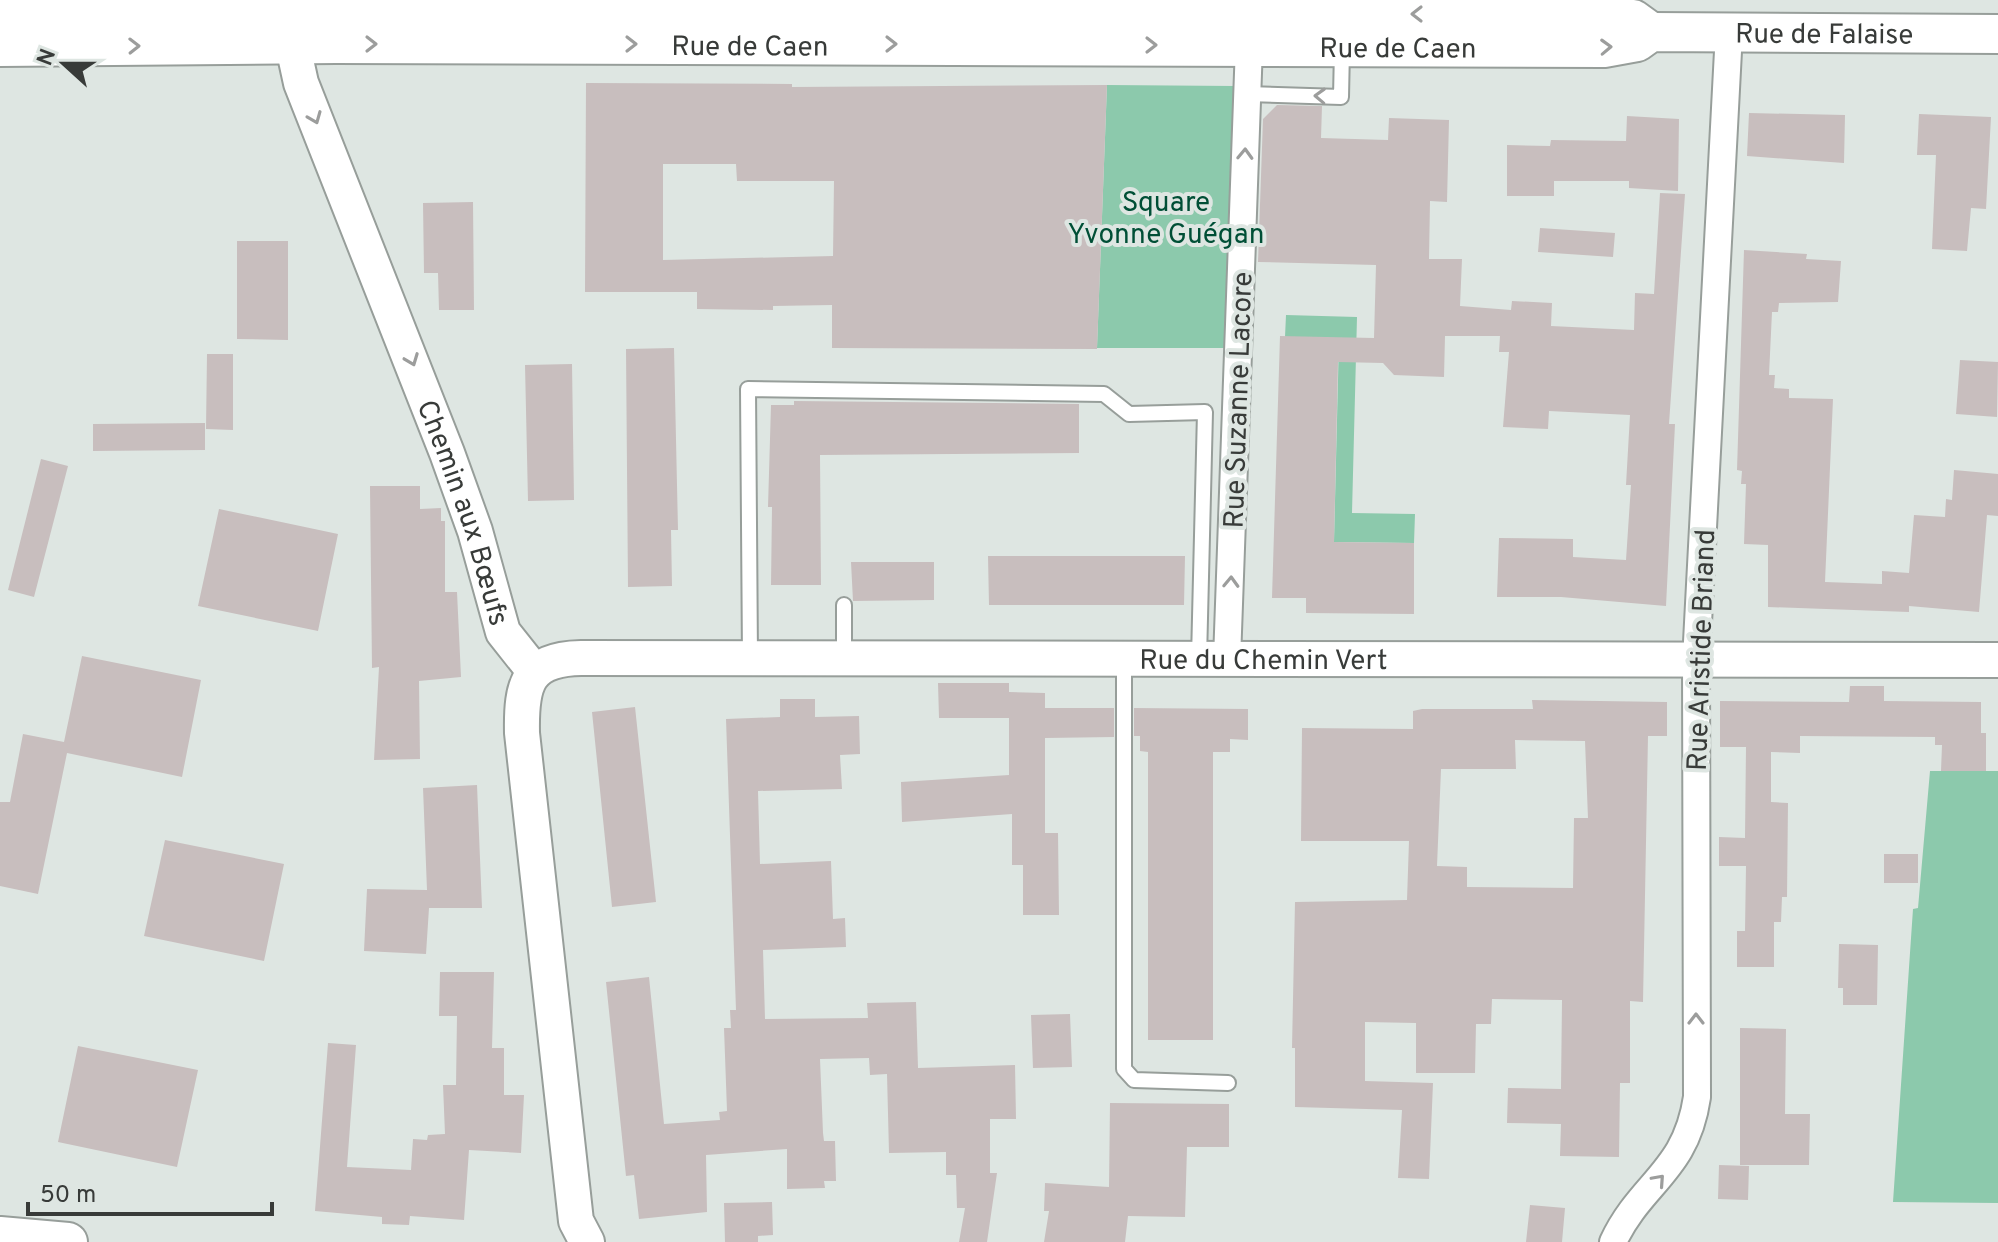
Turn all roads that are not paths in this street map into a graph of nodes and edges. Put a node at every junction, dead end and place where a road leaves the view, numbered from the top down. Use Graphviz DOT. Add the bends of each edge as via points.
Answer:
graph roads {
  1 [pos="1553,7"];
  2 [pos="1630,17"];
  3 [pos="0,18"];
  4 [pos="287,22"];
  5 [pos="1729,32"];
  6 [pos="1998,34"];
  7 [pos="1249,45"];
  8 [pos="1342,45"];
  9 [pos="1501,45"];
  10 [pos="0,47"];
  11 [pos="1247,94"];
  12 [pos="844,605"];
  13 [pos="750,659"];
  14 [pos="844,659"];
  15 [pos="1124,660"];
  16 [pos="1213,660"];
  17 [pos="1998,660"];
  18 [pos="1696,661"];
  19 [pos="534,671"];
  20 [pos="1228,1083"];
  21 [pos="0,1236"];
  22 [pos="68,1242"];
  23 [pos="587,1242"];
  24 [pos="1613,1242"];
  1 -- 2 [label="main road, Rue de Falaise"];
  1 -- 4 [label="main road, Rue de Falaise, one-way" via="475,11"];
  1 -- 9 [label="street" via="1557,30"];
  2 -- 5 [label="main road, Rue de Falaise"];
  9 -- 2 [label="main road, Rue de Falaise, one-way" via="1604,48 1637,42"];
  3 -- 4 [label="main road, Rue de Falaise"];
  4 -- 7 [label="main road, Rue de Caen, one-way"];
  10 -- 4 [label="main road, Rue de Caen, one-way"];
  4 -- 19 [label="street, Chemin aux Bœufs, one-way" via="301,83 447,453 503,632"];
  5 -- 6 [label="main road, Rue de Falaise"];
  5 -- 18 [label="street, Rue Aristide Briand"];
  7 -- 8 [label="main road, Rue de Caen"];
  7 -- 11 [label="street, Rue Suzanne Lacore"];
  8 -- 9 [label="main road, Rue de Caen"];
  8 -- 11 [label="lane, one-way" via="1341,97"];
  16 -- 11 [label="street, Rue Suzanne Lacore, one-way"];
  12 -- 14 [label="lane"];
  13 -- 14 [label="street, Rue du Chemin Vert"];
  13 -- 16 [label="lane" via="748,389 1104,394 1129,414 1205,412"];
  13 -- 19 [label="street, Rue du Chemin Vert" via="564,659"];
  14 -- 15 [label="street, Rue du Chemin Vert"];
  15 -- 16 [label="street, Rue du Chemin Vert"];
  15 -- 20 [label="lane" via="1124,1069 1134,1080"];
  16 -- 18 [label="street, Rue du Chemin Vert"];
  17 -- 18 [label="street, Rue du Chemin Vert"];
  24 -- 18 [label="street, Rue Aristide Briand, one-way" via="1684,1145 1697,1097"];
  19 -- 23 [label="street" via="524,693 522,733 576,1221"];
  21 -- 22 [label="main road"];
}
